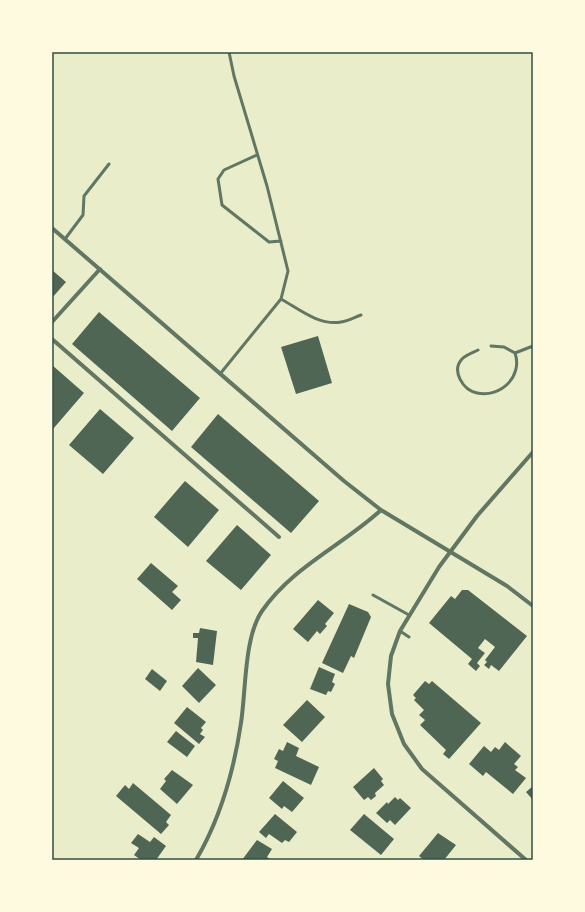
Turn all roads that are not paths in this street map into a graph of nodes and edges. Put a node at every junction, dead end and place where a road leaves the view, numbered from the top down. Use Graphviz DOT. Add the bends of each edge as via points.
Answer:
graph roads {
  1 [pos="230,52"];
  2 [pos="256,155"];
  3 [pos="109,164"];
  4 [pos="52,228"];
  5 [pos="65,239"];
  6 [pos="281,241"];
  7 [pos="100,269"];
  8 [pos="281,299"];
  9 [pos="361,315"];
  10 [pos="52,322"];
  11 [pos="52,339"];
  12 [pos="491,346"];
  13 [pos="533,346"];
  14 [pos="478,350"];
  15 [pos="515,353"];
  16 [pos="220,374"];
  17 [pos="533,452"];
  18 [pos="381,510"];
  19 [pos="279,537"];
  20 [pos="449,551"];
  21 [pos="373,594"];
  22 [pos="533,606"];
  23 [pos="409,615"];
  24 [pos="400,631"];
  25 [pos="410,636"];
  26 [pos="196,860"];
  27 [pos="526,860"];
  1 -- 2 [label="lane"];
  2 -- 6 [label="lane"];
  2 -- 6 [label="lane" via="224,170 218,178 222,204 269,242"];
  3 -- 5 [label="lane" via="84,196 83,215"];
  4 -- 5 [label="street"];
  5 -- 7 [label="street"];
  6 -- 8 [label="lane" via="288,270"];
  7 -- 10 [label="street"];
  7 -- 16 [label="street"];
  8 -- 9 [label="lane" via="326,322 341,322"];
  8 -- 16 [label="lane"];
  11 -- 19 [label="street"];
  12 -- 15 [label="lane" via="504,347"];
  13 -- 15 [label="lane"];
  14 -- 15 [label="lane" via="461,360 458,375 465,387 481,394 500,390 512,380 517,370"];
  16 -- 18 [label="street"];
  17 -- 20 [label="street"];
  18 -- 20 [label="street"];
  18 -- 26 [label="street" via="365,525 303,568 261,612 251,638 233,768 218,812"];
  20 -- 22 [label="street"];
  20 -- 23 [label="street"];
  21 -- 23 [label="lane"];
  23 -- 24 [label="street"];
  24 -- 25 [label="lane"];
  24 -- 27 [label="street" via="391,656 388,684 392,714 404,744 422,769"];
}
